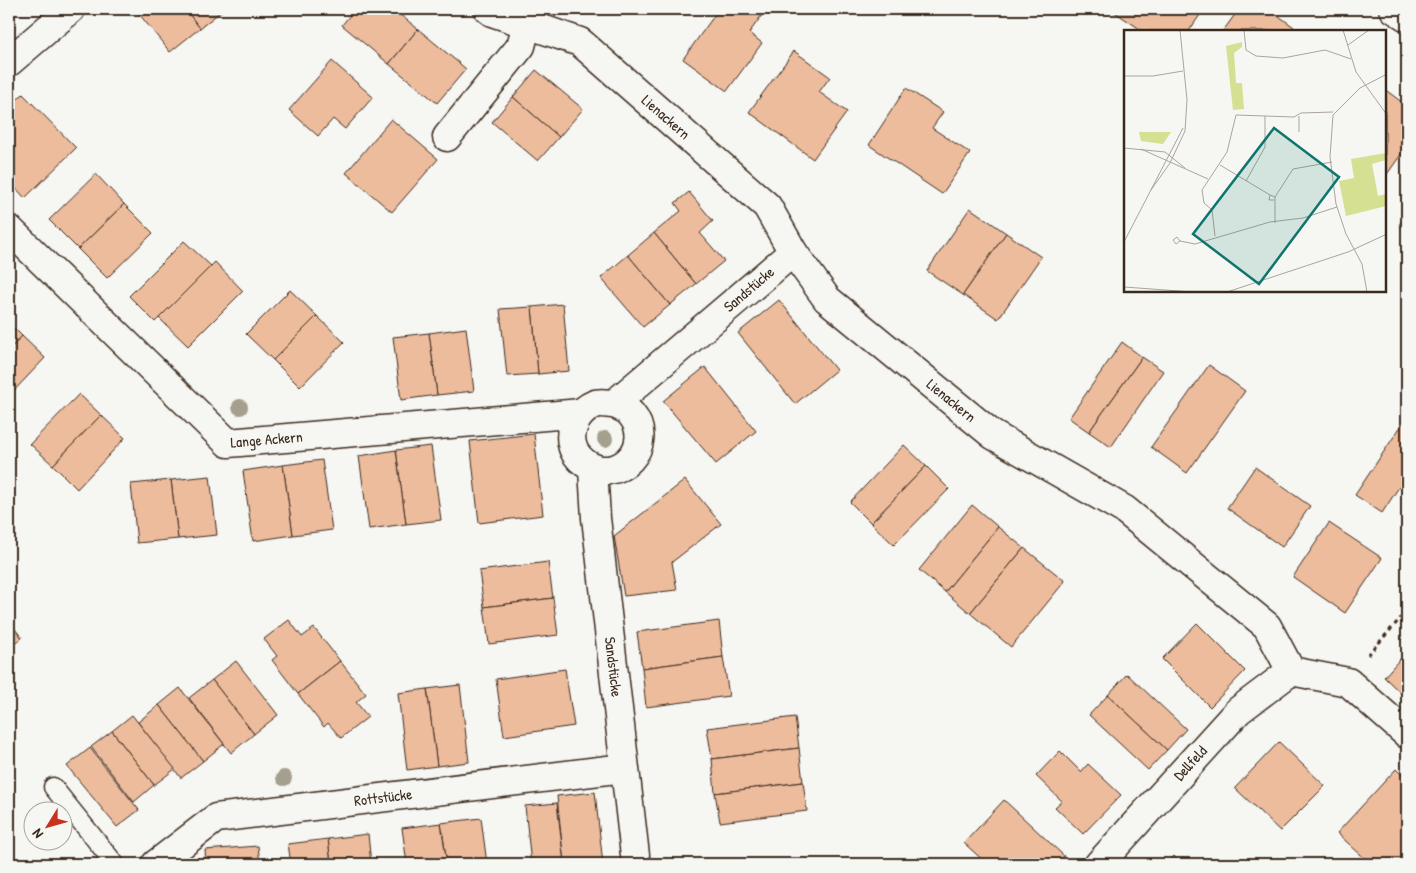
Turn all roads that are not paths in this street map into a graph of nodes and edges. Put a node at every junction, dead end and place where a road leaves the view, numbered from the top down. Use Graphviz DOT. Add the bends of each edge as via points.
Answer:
graph roads {
  1 [pos="71,9"];
  2 [pos="488,9"];
  3 [pos="1394,9"];
  4 [pos="1407,18"];
  5 [pos="526,23"];
  6 [pos="9,62"];
  7 [pos="447,137"];
  8 [pos="9,229"];
  9 [pos="793,252"];
  10 [pos="614,404"];
  11 [pos="581,413"];
  12 [pos="593,468"];
  13 [pos="1291,671"];
  14 [pos="1407,734"];
  15 [pos="624,768"];
  16 [pos="53,787"];
  17 [pos="115,864"];
  18 [pos="156,864"];
  19 [pos="636,864"];
  20 [pos="1099,864"];
  1 -- 6 [label="street"];
  2 -- 5 [label="street, Lienackern"];
  3 -- 4 [label="street"];
  5 -- 7 [label="street" via="521,46"];
  5 -- 9 [label="street, Lienackern" via="580,42 767,206"];
  8 -- 11 [label="street, Lange Ackern" via="228,443"];
  9 -- 10 [label="street, Sandstücke"];
  9 -- 13 [label="street, Lienackern" via="827,299 993,435 1125,510 1267,626"];
  10 -- 11 [label="street" via="596,403"];
  10 -- 12 [label="street" via="630,413 639,429 638,448 628,462 612,470"];
  11 -- 12 [label="street" via="572,427 572,444 580,459"];
  12 -- 15 [label="street, Sandstücke"];
  13 -- 14 [label="street" via="1348,682"];
  13 -- 20 [label="street, Dellfeld" via="1238,711"];
  15 -- 18 [label="street, Rottstücke" via="216,818"];
  15 -- 19 [label="street, Sandstücke"];
  16 -- 17 [label="lane"];
}
